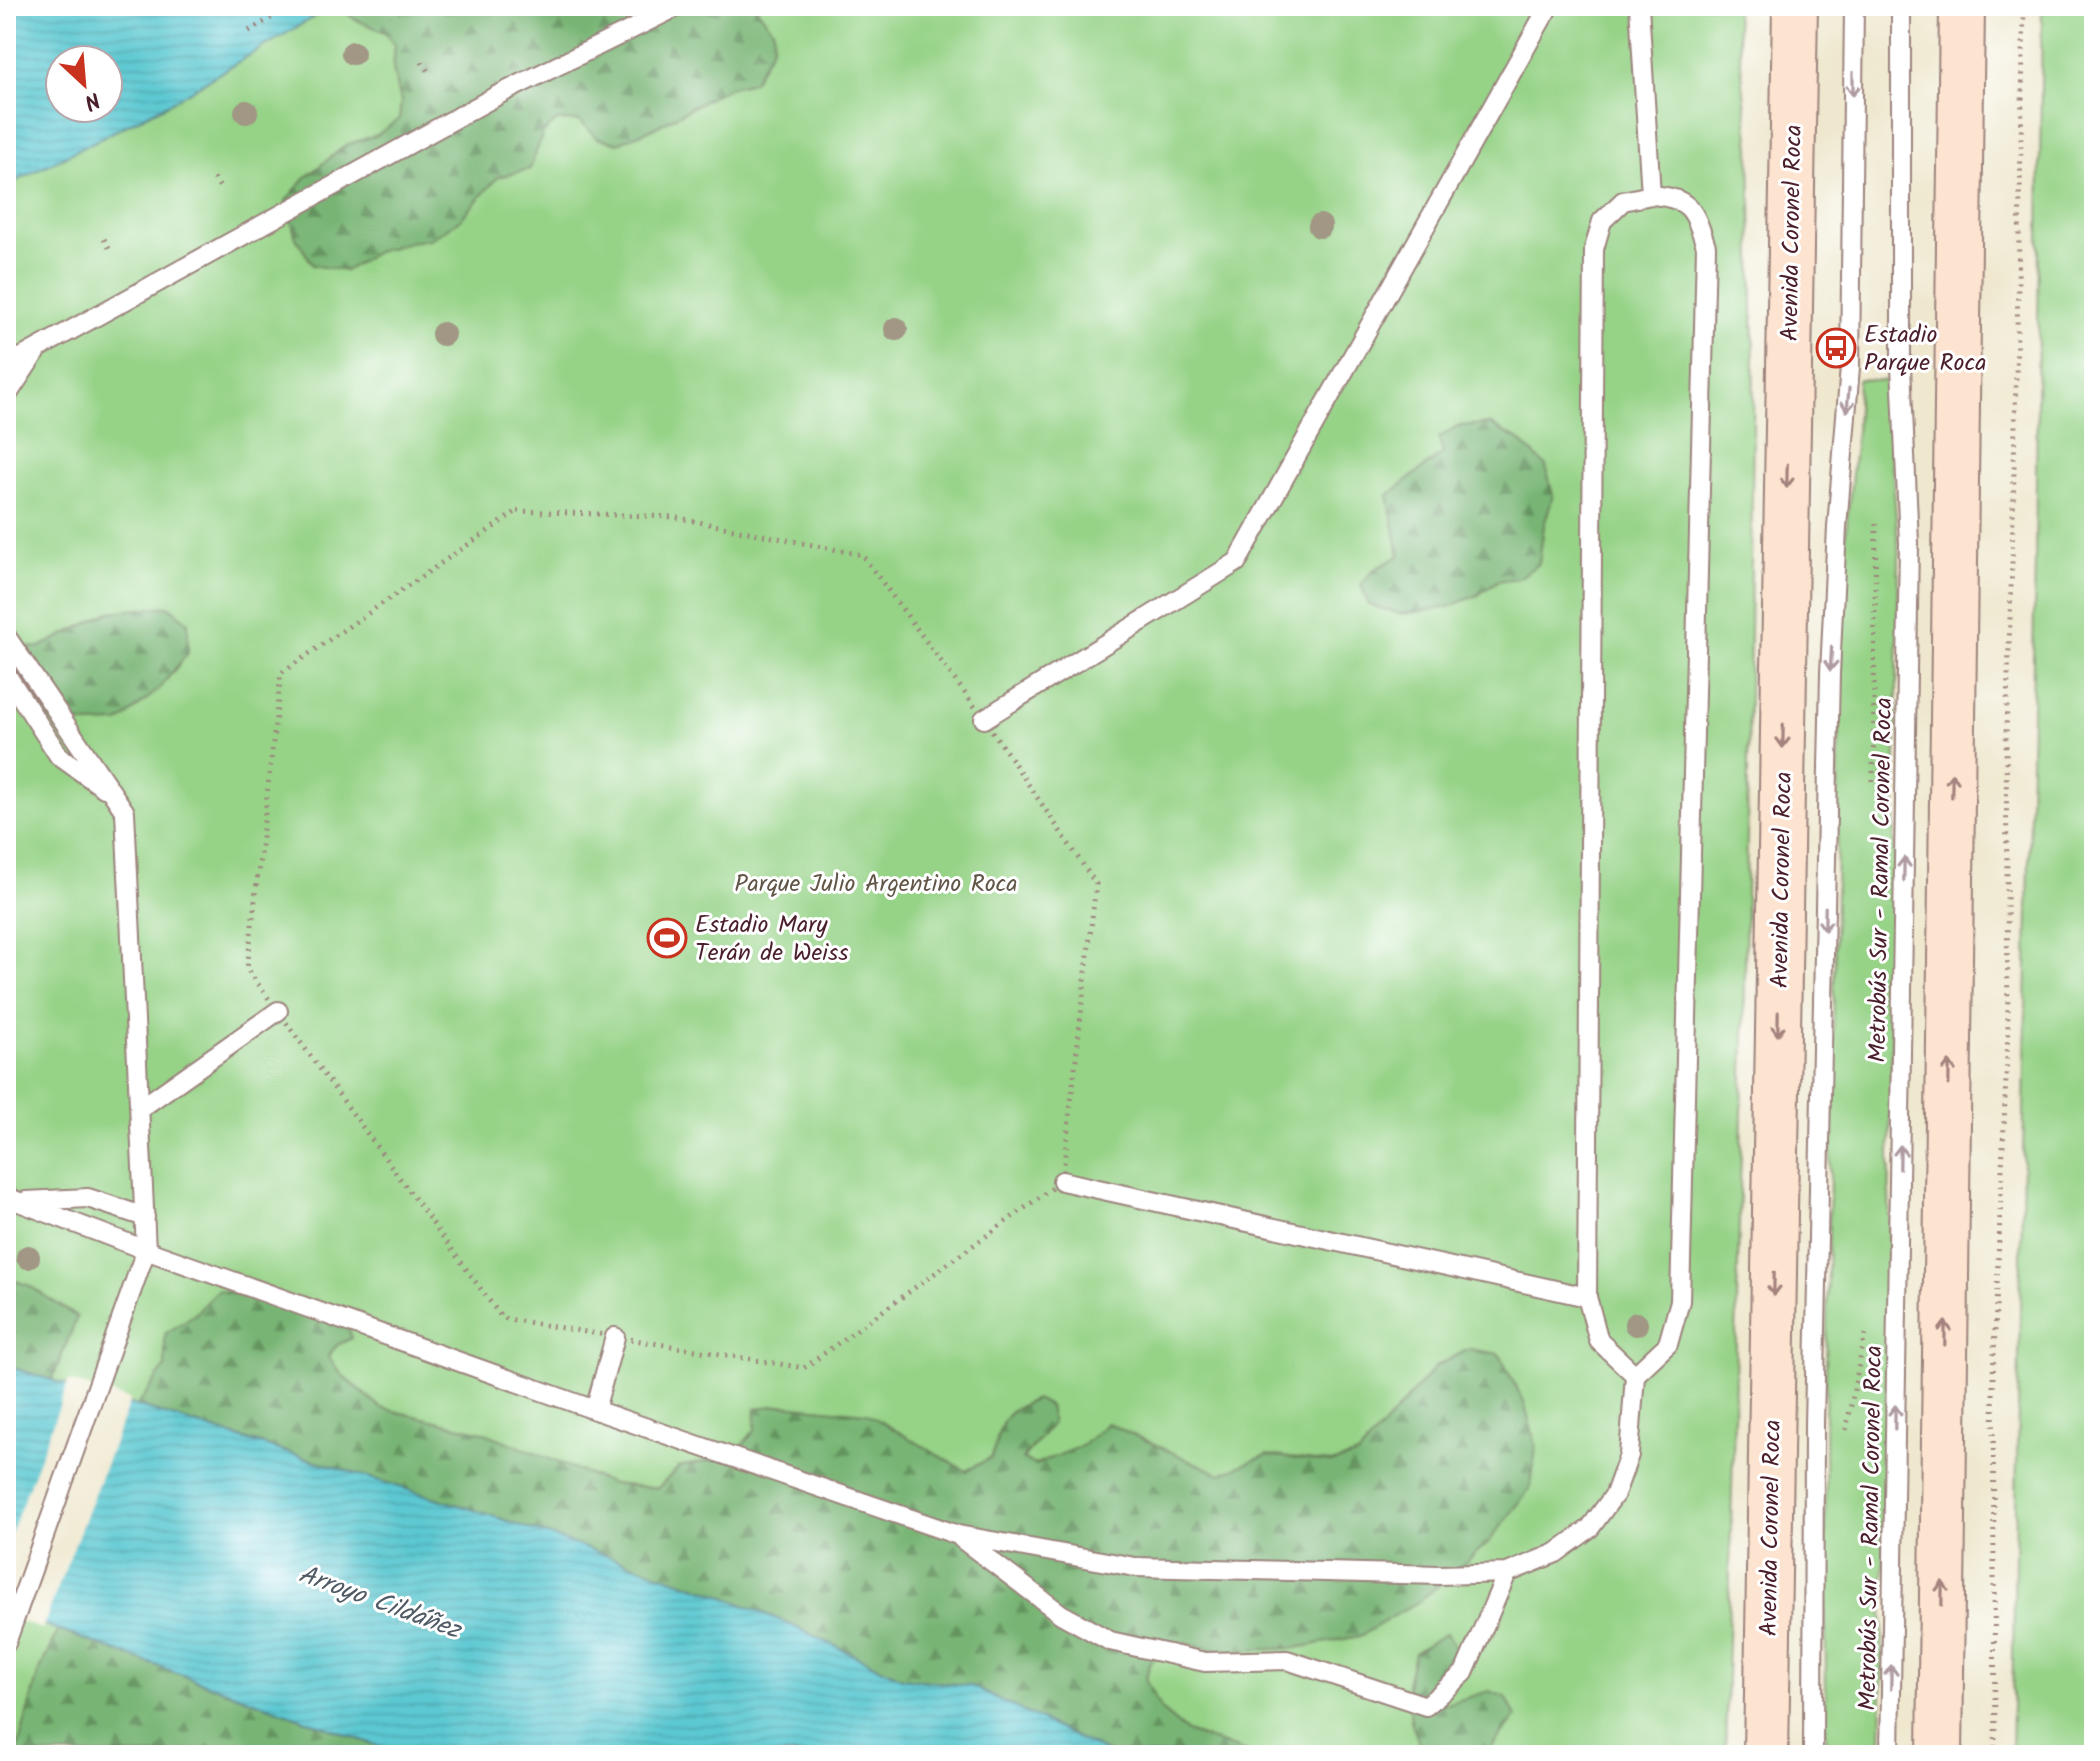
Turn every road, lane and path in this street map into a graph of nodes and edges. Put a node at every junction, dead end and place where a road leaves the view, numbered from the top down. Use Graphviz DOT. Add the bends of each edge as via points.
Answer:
graph roads {
  1 [pos="292,6"];
  2 [pos="679,6"];
  3 [pos="1549,6"];
  4 [pos="1639,6"];
  5 [pos="1795,6"];
  6 [pos="1854,6"];
  7 [pos="1901,6"];
  8 [pos="1962,6"];
  9 [pos="2024,6"];
  10 [pos="249,31"];
  11 [pos="422,62"];
  12 [pos="429,73"];
  13 [pos="214,178"];
  14 [pos="221,189"];
  15 [pos="1651,195"];
  16 [pos="104,239"];
  17 [pos="111,251"];
  18 [pos="37,349"];
  19 [pos="6,366"];
  20 [pos="6,397"];
  21 [pos="1876,511"];
  22 [pos="6,636"];
  23 [pos="6,674"];
  24 [pos="984,719"];
  25 [pos="1873,790"];
  26 [pos="113,794"];
  27 [pos="278,1011"];
  28 [pos="141,1108"];
  29 [pos="1062,1181"];
  30 [pos="12,1199"];
  31 [pos="145,1217"];
  32 [pos="146,1250"];
  33 [pos="1587,1297"];
  34 [pos="1867,1326"];
  35 [pos="615,1337"];
  36 [pos="1635,1375"];
  37 [pos="595,1410"];
  38 [pos="1843,1442"];
  39 [pos="958,1535"];
  40 [pos="1507,1573"];
  41 [pos="6,1643"];
  42 [pos="1766,1755"];
  43 [pos="1813,1755"];
  44 [pos="1890,1755"];
  45 [pos="1940,1755"];
  46 [pos="1995,1755"];
  1 -- 10 [label="path"];
  2 -- 18 [label="lane" via="498,95"];
  3 -- 24 [label="lane" via="1237,562"];
  4 -- 15 [label="lane"];
  5 -- 42 [label="main road, Avenida Coronel Roca, one-way"];
  6 -- 43 [label="lane, one-way" via="1850,367 1830,689 1814,1408"];
  44 -- 7 [label="lane, Metrobús Sur - Ramal Coronel Roca, one-way" via="1909,543 1901,366"];
  45 -- 8 [label="main road, one-way"];
  9 -- 46 [label="path" via="2006,733 2008,1032 1993,1376"];
  11 -- 12 [label="path"];
  13 -- 14 [label="path"];
  15 -- 33 [label="lane" via="1623,201 1602,221 1594,249"];
  15 -- 36 [label="lane" via="1674,196 1694,213 1706,246 1680,1301 1668,1344"];
  16 -- 17 [label="path"];
  18 -- 19 [label="lane"];
  18 -- 20 [label="lane"];
  21 -- 25 [label="path"];
  22 -- 26 [label="lane"];
  23 -- 26 [label="lane" via="59,756"];
  24 -- 27 [label="path" via="862,555 674,517 517,511 281,673 247,969"];
  24 -- 29 [label="path" via="1096,884"];
  26 -- 28 [label="lane" via="125,812"];
  27 -- 28 [label="lane"];
  27 -- 35 [label="path" via="502,1318"];
  28 -- 31 [label="lane"];
  29 -- 33 [label="lane"];
  29 -- 35 [label="path" via="804,1368"];
  30 -- 31 [label="lane" via="88,1198"];
  30 -- 32 [label="lane"];
  31 -- 32 [label="lane"];
  32 -- 37 [label="lane"];
  32 -- 41 [label="lane"];
  33 -- 36 [label="lane" via="1599,1341"];
  34 -- 38 [label="path"];
  35 -- 37 [label="lane"];
  36 -- 40 [label="lane" via="1629,1455 1615,1494 1590,1528 1556,1553"];
  37 -- 39 [label="lane"];
  39 -- 40 [label="lane" via="1135,1567"];
  39 -- 40 [label="lane" via="1061,1614 1110,1641 1205,1662 1287,1660 1426,1706 1464,1673"];
}
